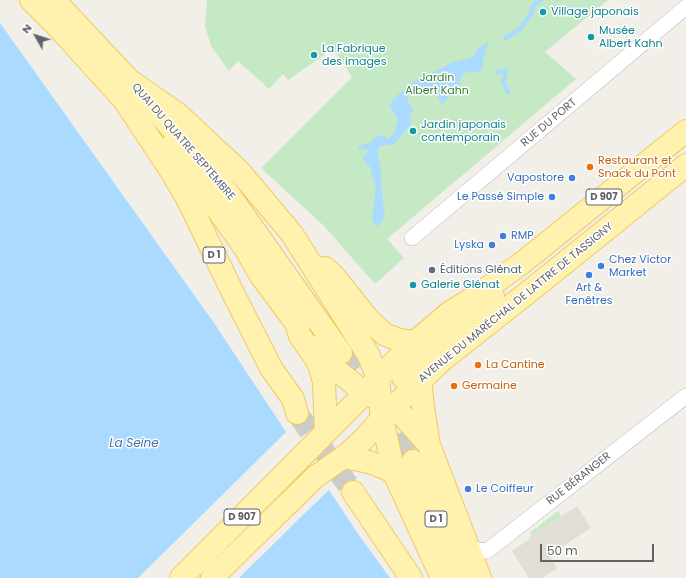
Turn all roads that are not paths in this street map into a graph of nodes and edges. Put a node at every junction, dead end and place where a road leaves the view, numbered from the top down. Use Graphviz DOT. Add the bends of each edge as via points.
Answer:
graph roads {
  1 [pos="31,0"];
  2 [pos="54,0"];
  3 [pos="686,7"];
  4 [pos="129,80"];
  5 [pos="124,100"];
  6 [pos="686,131"];
  7 [pos="686,165"];
  8 [pos="412,238"];
  9 [pos="309,261"];
  10 [pos="522,263"];
  11 [pos="296,323"];
  12 [pos="414,342"];
  13 [pos="341,353"];
  14 [pos="420,380"];
  15 [pos="686,396"];
  16 [pos="380,399"];
  17 [pos="297,413"];
  18 [pos="326,432"];
  19 [pos="425,440"];
  20 [pos="389,450"];
  21 [pos="345,456"];
  22 [pos="412,461"];
  23 [pos="394,473"];
  24 [pos="315,477"];
  25 [pos="353,492"];
  26 [pos="469,549"];
  27 [pos="181,578"];
  28 [pos="212,578"];
  29 [pos="411,578"];
  30 [pos="442,578"];
  31 [pos="460,578"];
  32 [pos="480,578"];
  1 -- 5 [label="main road, QUAI DU QUATRE SEPTEMBRE / D 1"];
  2 -- 4 [label="main road, QUAI DU QUATRE SEPTEMBRE"];
  3 -- 8 [label="street, RUE DU PORT"];
  4 -- 9 [label="main road" via="178,114 240,172 292,234"];
  4 -- 13 [label="main road, QUAI DU QUATRE SEPTEMBRE" via="223,186"];
  5 -- 11 [label="main road" via="148,121 181,160"];
  5 -- 17 [label="main road, QUAI DU QUATRE SEPTEMBRE / D 1" via="184,194 271,368 293,400"];
  6 -- 10 [label="main road, AVENUE DU MARÉCHAL DE LATTRE DE TASSIGNY / D 907"];
  7 -- 14 [label="main road, AVENUE DU MARÉCHAL DE LATTRE DE TASSIGNY / D 907"];
  9 -- 12 [label="main road" via="324,267 334,276 368,319 384,334"];
  9 -- 16 [label="main road" via="368,354"];
  10 -- 12 [label="main road, AVENUE DU MARÉCHAL DE LATTRE DE TASSIGNY / D 907" via="449,313"];
  10 -- 16 [label="main road" via="484,307 432,349"];
  11 -- 16 [label="main road" via="313,337 335,369"];
  11 -- 18 [label="main road" via="300,336 316,359 323,377"];
  12 -- 16 [label="main road, AVENUE DU MARÉCHAL DE LATTRE DE TASSIGNY / D 907"];
  14 -- 16 [label="main road, AVENUE DU MARÉCHAL DE LATTRE DE TASSIGNY / D 907"];
  14 -- 19 [label="main road"];
  15 -- 26 [label="street, RUE BÉRANGER" via="487,551"];
  16 -- 18 [label="main road, AVENUE DU MARÉCHAL DE LATTRE DE TASSIGNY / D 907"];
  16 -- 19 [label="main road"];
  16 -- 20 [label="main road"];
  16 -- 21 [label="main road, AVENUE DU MARÉCHAL DE LATTRE DE TASSIGNY / D 907" via="364,439"];
  16 -- 24 [label="main road" via="320,458"];
  18 -- 27 [label="main road, AVENUE DU MARÉCHAL DE LATTRE DE TASSIGNY / D 907"];
  19 -- 20 [label="main road" via="399,437"];
  19 -- 26 [label="main road"];
  20 -- 23 [label="main road"];
  21 -- 23 [label="main road" via="369,462"];
  21 -- 24 [label="main road, AVENUE DU MARÉCHAL DE LATTRE DE TASSIGNY / D 907"];
  22 -- 31 [label="main road, D 1"];
  23 -- 30 [label="main road"];
  24 -- 28 [label="main road, D 907"];
  25 -- 29 [label="main road"];
  26 -- 32 [label="main road"];
}
